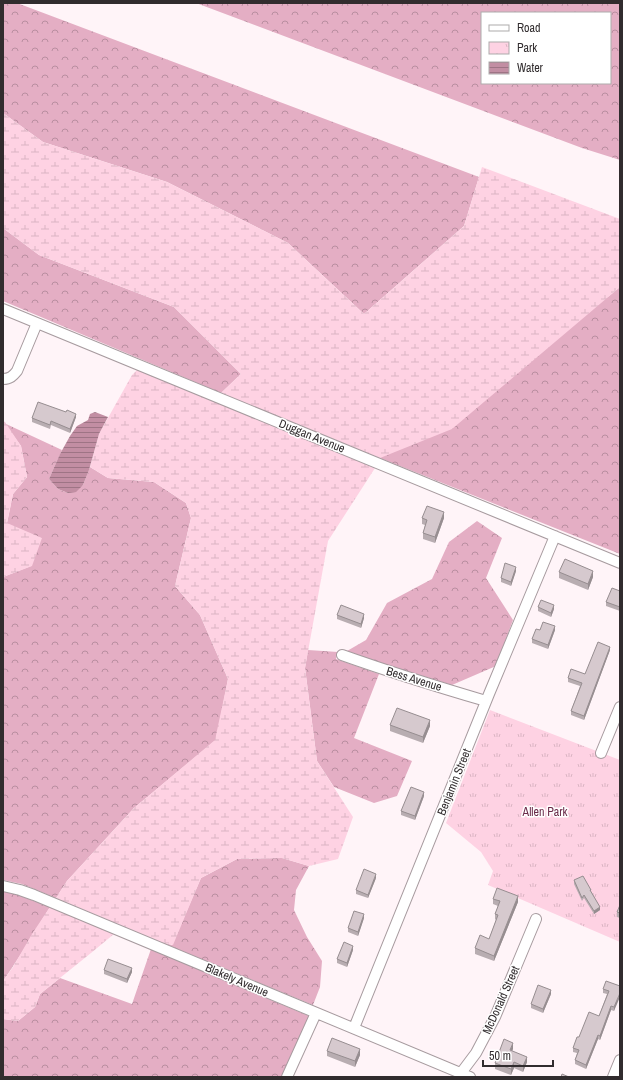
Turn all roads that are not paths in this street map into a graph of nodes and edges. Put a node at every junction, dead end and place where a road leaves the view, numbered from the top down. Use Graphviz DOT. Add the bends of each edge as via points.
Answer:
graph roads {
  1 [pos="3,309"];
  2 [pos="37,323"];
  3 [pos="3,379"];
  4 [pos="555,536"];
  5 [pos="620,563"];
  6 [pos="342,655"];
  7 [pos="486,701"];
  8 [pos="620,707"];
  9 [pos="601,753"];
  10 [pos="3,886"];
  11 [pos="536,919"];
  12 [pos="316,1013"];
  13 [pos="354,1028"];
  14 [pos="620,1060"];
  15 [pos="464,1076"];
  16 [pos="287,1077"];
  17 [pos="613,1077"];
  1 -- 2 [label="street, Duggan Avenue"];
  2 -- 3 [label="street" via="17,371 13,376"];
  2 -- 4 [label="street, Duggan Avenue"];
  4 -- 5 [label="street, Duggan Avenue"];
  4 -- 7 [label="street, Benjamin Street"];
  6 -- 7 [label="street, Bess Avenue"];
  7 -- 13 [label="street, Benjamin Street"];
  8 -- 9 [label="street"];
  10 -- 12 [label="street, Blakely Avenue" via="34,895"];
  11 -- 15 [label="street, McDonald Street" via="495,1017"];
  12 -- 13 [label="street, Blakely Avenue"];
  12 -- 16 [label="street"];
  13 -- 15 [label="street, Blakely Avenue"];
  14 -- 17 [label="street"];
}
